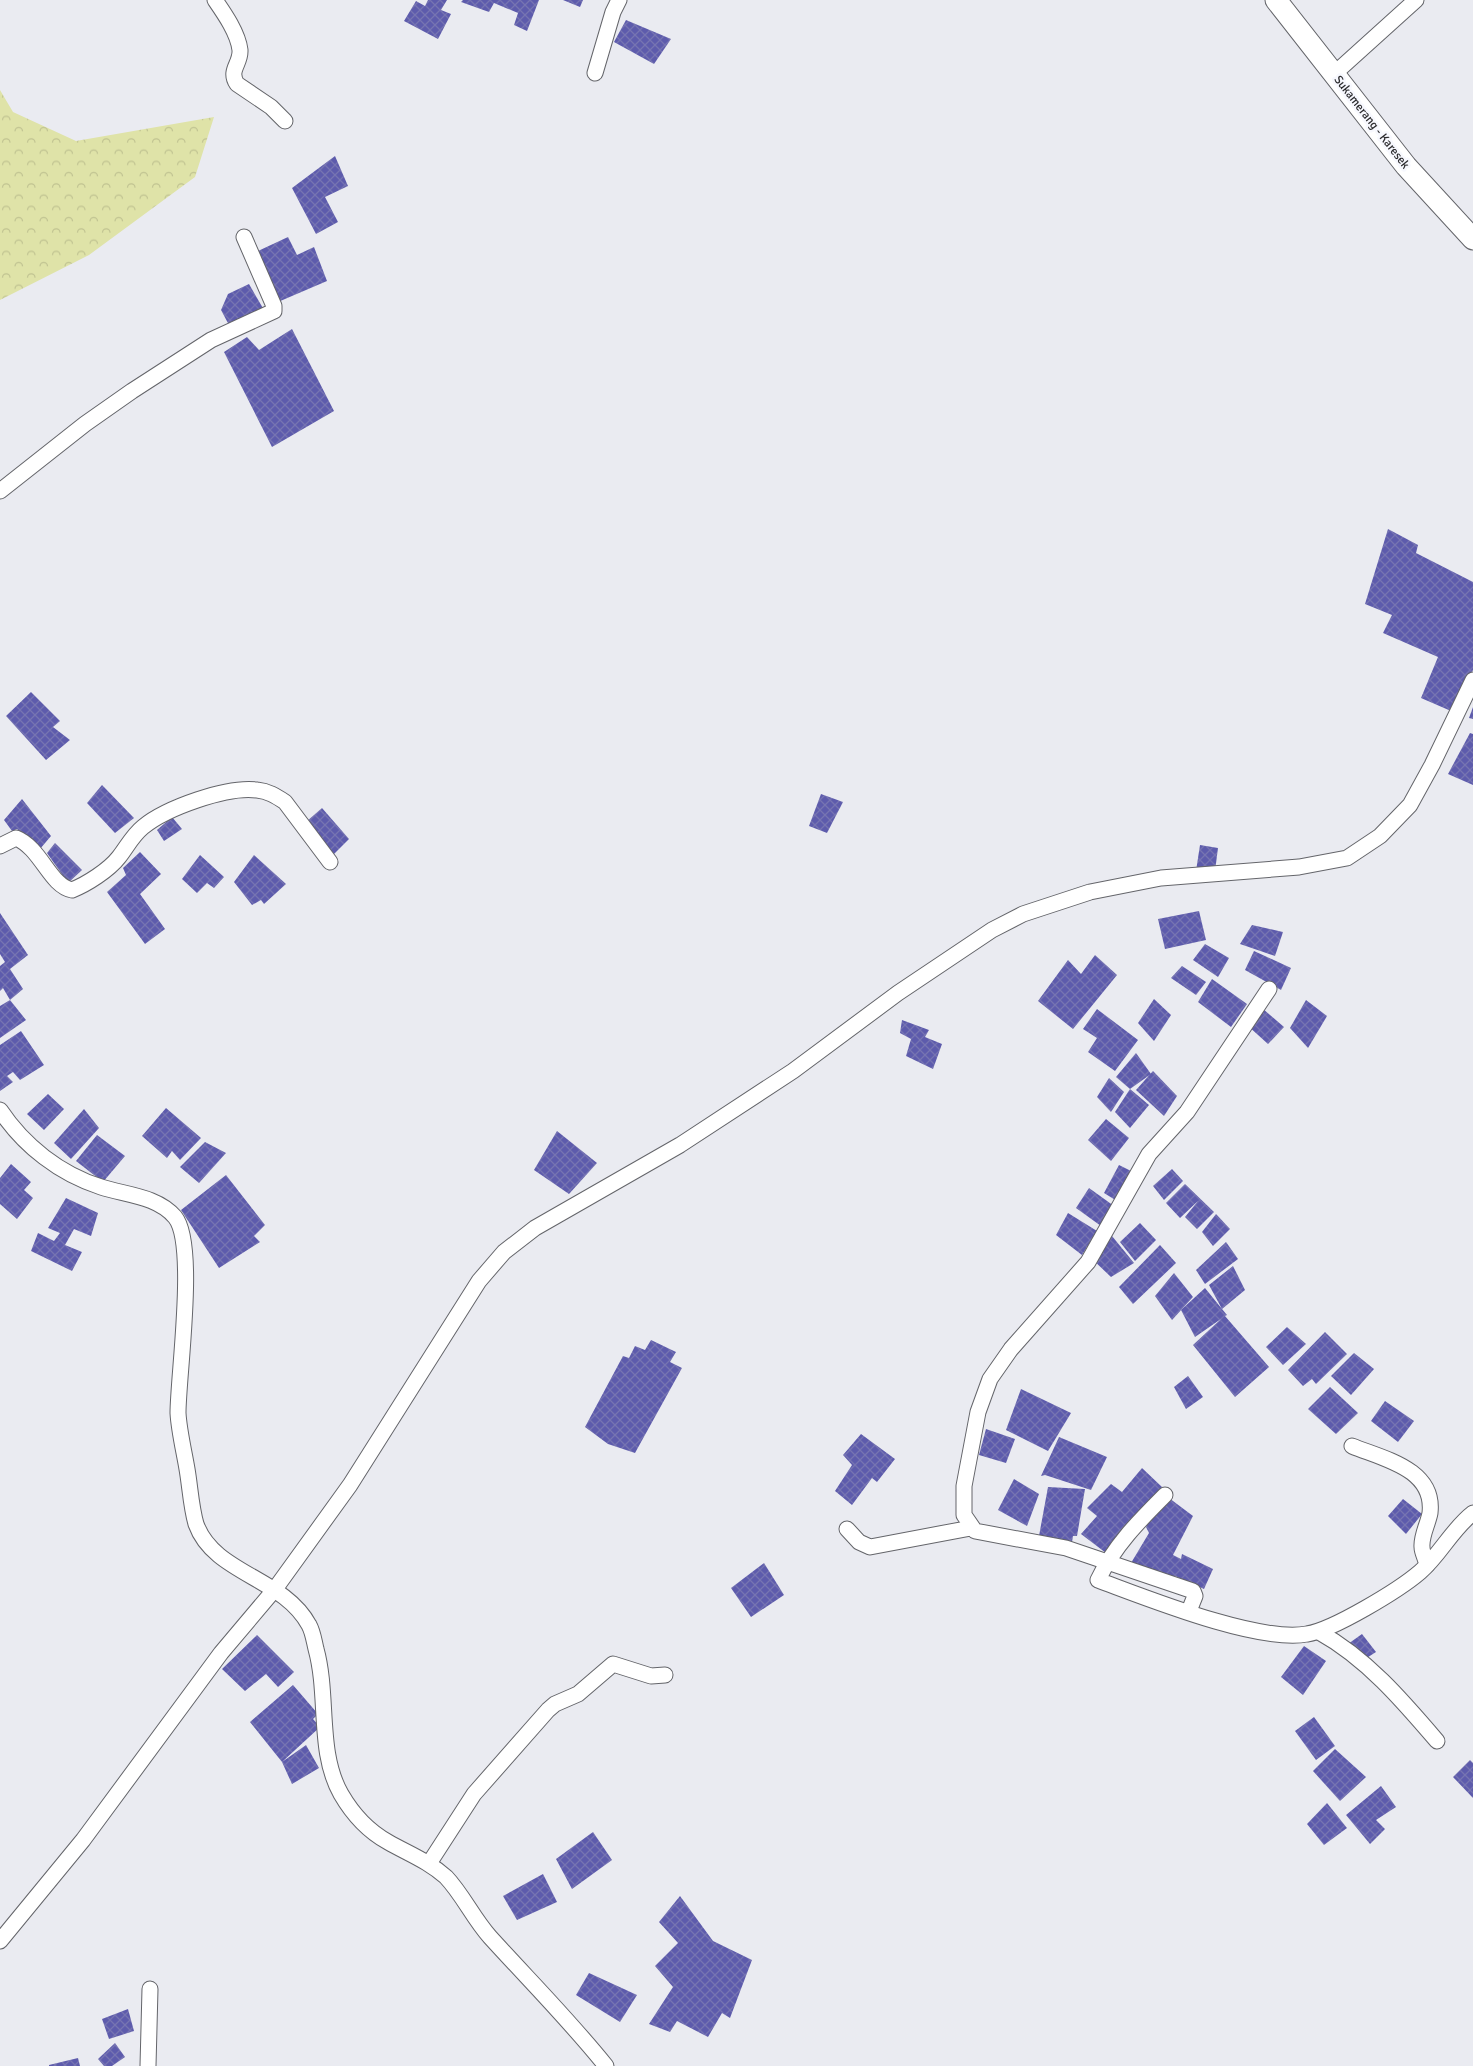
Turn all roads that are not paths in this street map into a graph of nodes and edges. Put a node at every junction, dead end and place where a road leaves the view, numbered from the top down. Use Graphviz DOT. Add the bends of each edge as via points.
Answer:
graph roads {
  1 [pos="215,0"];
  2 [pos="619,0"];
  3 [pos="1276,0"];
  4 [pos="1416,0"];
  5 [pos="595,73"];
  6 [pos="1334,74"];
  7 [pos="285,121"];
  8 [pos="244,237"];
  9 [pos="1473,239"];
  10 [pos="0,491"];
  11 [pos="1473,680"];
  12 [pos="0,846"];
  13 [pos="330,862"];
  14 [pos="1268,989"];
  15 [pos="0,1110"];
  16 [pos="1352,1446"];
  17 [pos="1165,1495"];
  18 [pos="1473,1512"];
  19 [pos="847,1528"];
  20 [pos="971,1528"];
  21 [pos="1425,1558"];
  22 [pos="1104,1568"];
  23 [pos="275,1589"];
  24 [pos="1192,1605"];
  25 [pos="1319,1632"];
  26 [pos="666,1676"];
  27 [pos="1437,1741"];
  28 [pos="430,1862"];
  29 [pos="0,1940"];
  30 [pos="150,1989"];
  31 [pos="148,2066"];
  32 [pos="606,2066"];
  1 -- 7 [label="street" via="239,48 234,79"];
  2 -- 5 [label="street"];
  3 -- 6 [label="street, Sukamerang - Karesek"];
  4 -- 6 [label="street"];
  6 -- 9 [label="street, Sukamerang - Karesek" via="1406,166"];
  8 -- 10 [label="street" via="274,311 211,340 132,391"];
  11 -- 23 [label="street" via="1410,805 1380,836 1347,858 1299,867 1161,878 1090,892 1023,914 992,930 898,993 769,1087 680,1145 535,1228 504,1252 479,1281 350,1485"];
  12 -- 13 [label="street" via="13,839 26,842 60,883 72,890 115,861 131,838 158,816 182,804 256,790 285,802"];
  14 -- 20 [label="street" via="1187,1112 1149,1154 1088,1262 1011,1348 990,1379 978,1412 964,1486 964,1515"];
  15 -- 23 [label="street" via="36,1151 62,1170 101,1187 143,1198 162,1206 176,1218 183,1234 185,1251 178,1416 196,1524 207,1543 223,1560"];
  16 -- 21 [label="street" via="1406,1468 1426,1486 1430,1512"];
  17 -- 22 [label="street" via="1131,1528"];
  18 -- 21 [label="street"];
  19 -- 20 [label="street" via="859,1542 870,1547"];
  20 -- 22 [label="street" via="981,1533 1049,1543"];
  21 -- 25 [label="street" via="1406,1582"];
  22 -- 24 [label="street" via="1193,1591"];
  22 -- 24 [label="street" via="1098,1580"];
  23 -- 28 [label="street" via="310,1626 322,1677 331,1776 341,1795 356,1817 385,1840"];
  23 -- 29 [label="street" via="221,1653 83,1840"];
  24 -- 25 [label="street" via="1233,1625 1268,1633 1290,1636"];
  25 -- 27 [label="street" via="1342,1644 1372,1671"];
  26 -- 28 [label="street" via="651,1676 612,1664 578,1694 555,1704 474,1794"];
  28 -- 32 [label="street" via="449,1880 488,1935"];
  30 -- 31 [label="street"];
}
